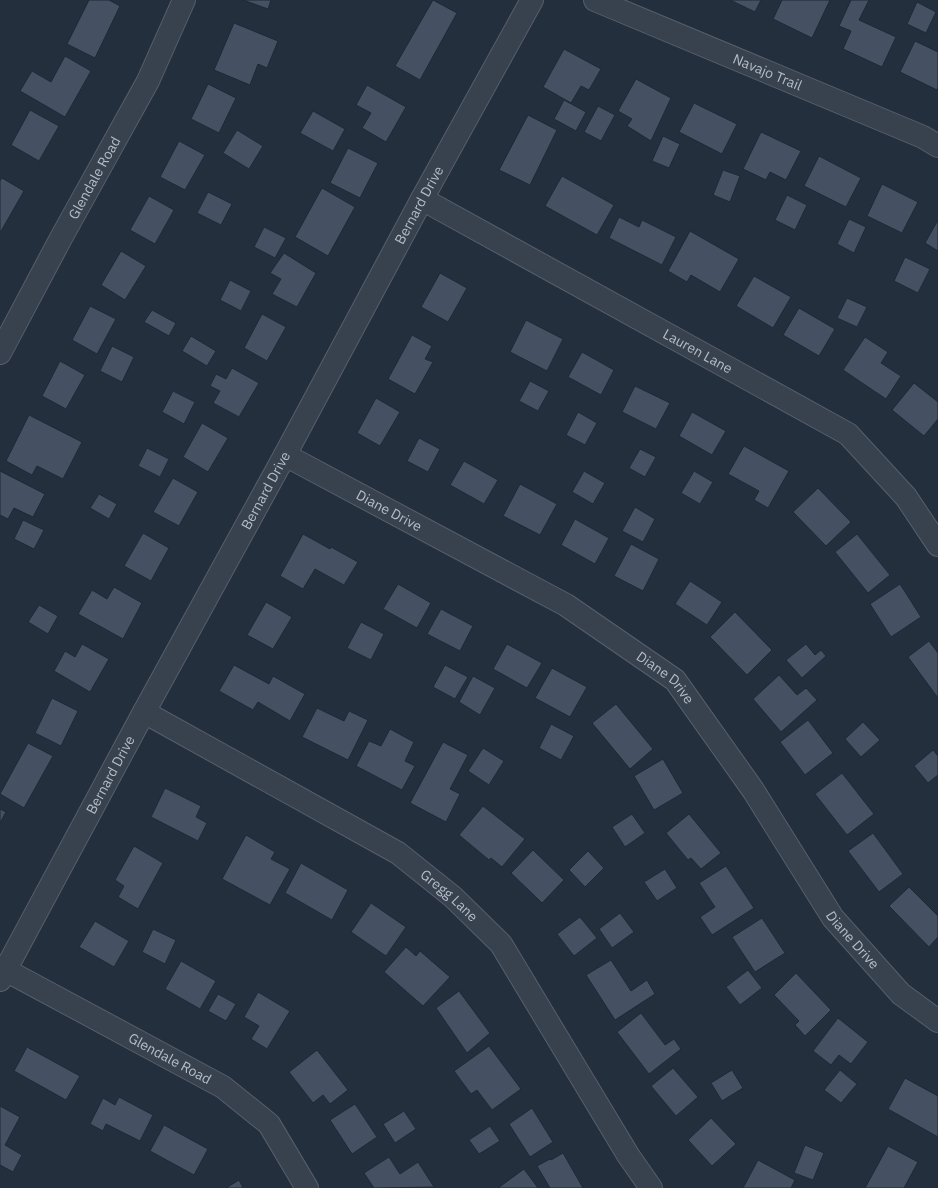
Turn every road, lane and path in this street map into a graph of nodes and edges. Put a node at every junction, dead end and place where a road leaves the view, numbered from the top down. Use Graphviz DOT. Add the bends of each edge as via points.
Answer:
graph roads {
  1 [pos="184,0"];
  2 [pos="532,0"];
  3 [pos="595,0"];
  4 [pos="938,146"];
  5 [pos="422,199"];
  6 [pos="0,353"];
  7 [pos="285,455"];
  8 [pos="938,545"];
  9 [pos="144,712"];
  10 [pos="2,973"];
  11 [pos="938,1021"];
  12 [pos="307,1188"];
  13 [pos="651,1188"];
  1 -- 6 [label="street, Glendale Road" via="148,80"];
  2 -- 5 [label="street, Bernard Drive"];
  3 -- 4 [label="street, Navajo Trail" via="923,137"];
  5 -- 7 [label="street, Bernard Drive"];
  5 -- 8 [label="street, Lauren Lane" via="848,434 906,497"];
  7 -- 9 [label="street, Bernard Drive"];
  7 -- 11 [label="street, Diane Drive" via="566,605 675,680 753,790 833,918 901,994"];
  9 -- 10 [label="street, Bernard Drive"];
  9 -- 13 [label="street, Gregg Lane" via="398,853 454,897 501,944 628,1155"];
  10 -- 12 [label="street, Glendale Road" via="222,1087 269,1124"];
}
